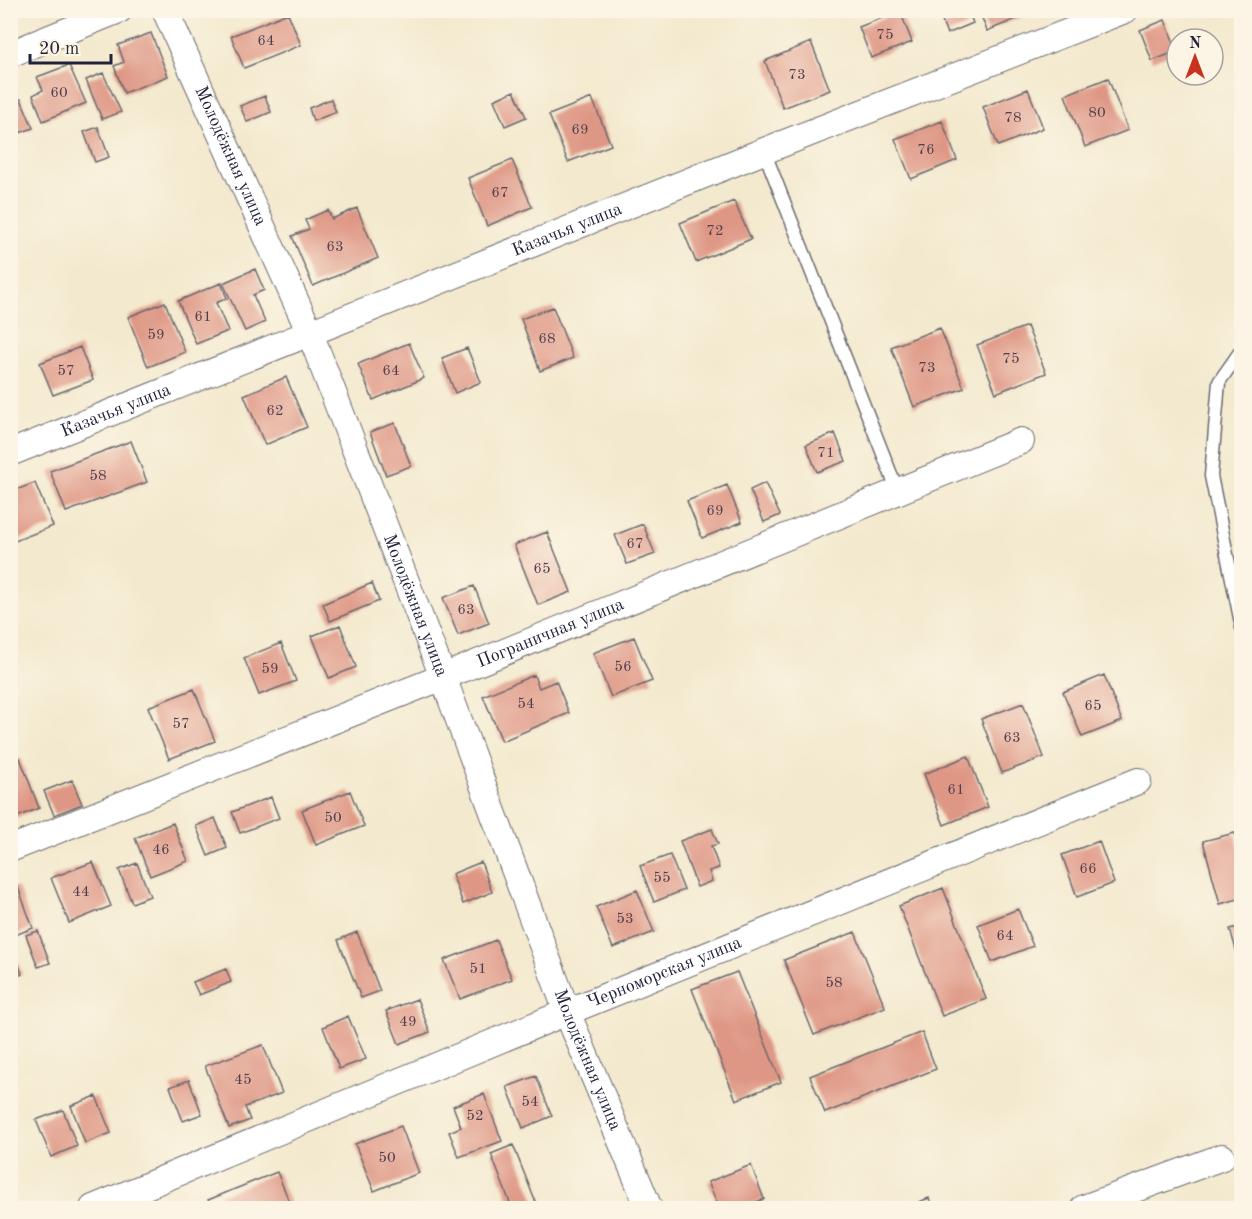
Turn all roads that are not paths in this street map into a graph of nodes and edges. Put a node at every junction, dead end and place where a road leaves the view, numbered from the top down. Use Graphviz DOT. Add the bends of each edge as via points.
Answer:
graph roads {
  1 [pos="118,10"];
  2 [pos="165,10"];
  3 [pos="1125,10"];
  4 [pos="10,54"];
  5 [pos="764,151"];
  6 [pos="310,333"];
  7 [pos="1242,349"];
  8 [pos="1021,441"];
  9 [pos="10,453"];
  10 [pos="898,492"];
  11 [pos="1240,613"];
  12 [pos="1242,628"];
  13 [pos="443,677"];
  14 [pos="1138,781"];
  15 [pos="10,849"];
  16 [pos="567,1012"];
  17 [pos="1222,1157"];
  18 [pos="93,1209"];
  19 [pos="649,1209"];
  20 [pos="1084,1209"];
  1 -- 4 [label="street"];
  2 -- 6 [label="street, Молодёжная улица"];
  3 -- 5 [label="street, Казачья улица"];
  5 -- 6 [label="street, Казачья улица"];
  5 -- 10 [label="lane"];
  6 -- 9 [label="street, Казачья улица"];
  6 -- 13 [label="street, Молодёжная улица"];
  7 -- 11 [label="lane" via="1219,382 1211,476"];
  8 -- 10 [label="street, Пограничная улица"];
  10 -- 13 [label="street, Пограничная улица"];
  11 -- 12 [label="lane"];
  13 -- 15 [label="street, Пограничная улица"];
  13 -- 16 [label="street, Молодёжная улица"];
  14 -- 16 [label="street, Черноморская улица"];
  16 -- 18 [label="street, Черноморская улица"];
  16 -- 19 [label="street, Молодёжная улица"];
  17 -- 20 [label="street"];
}
